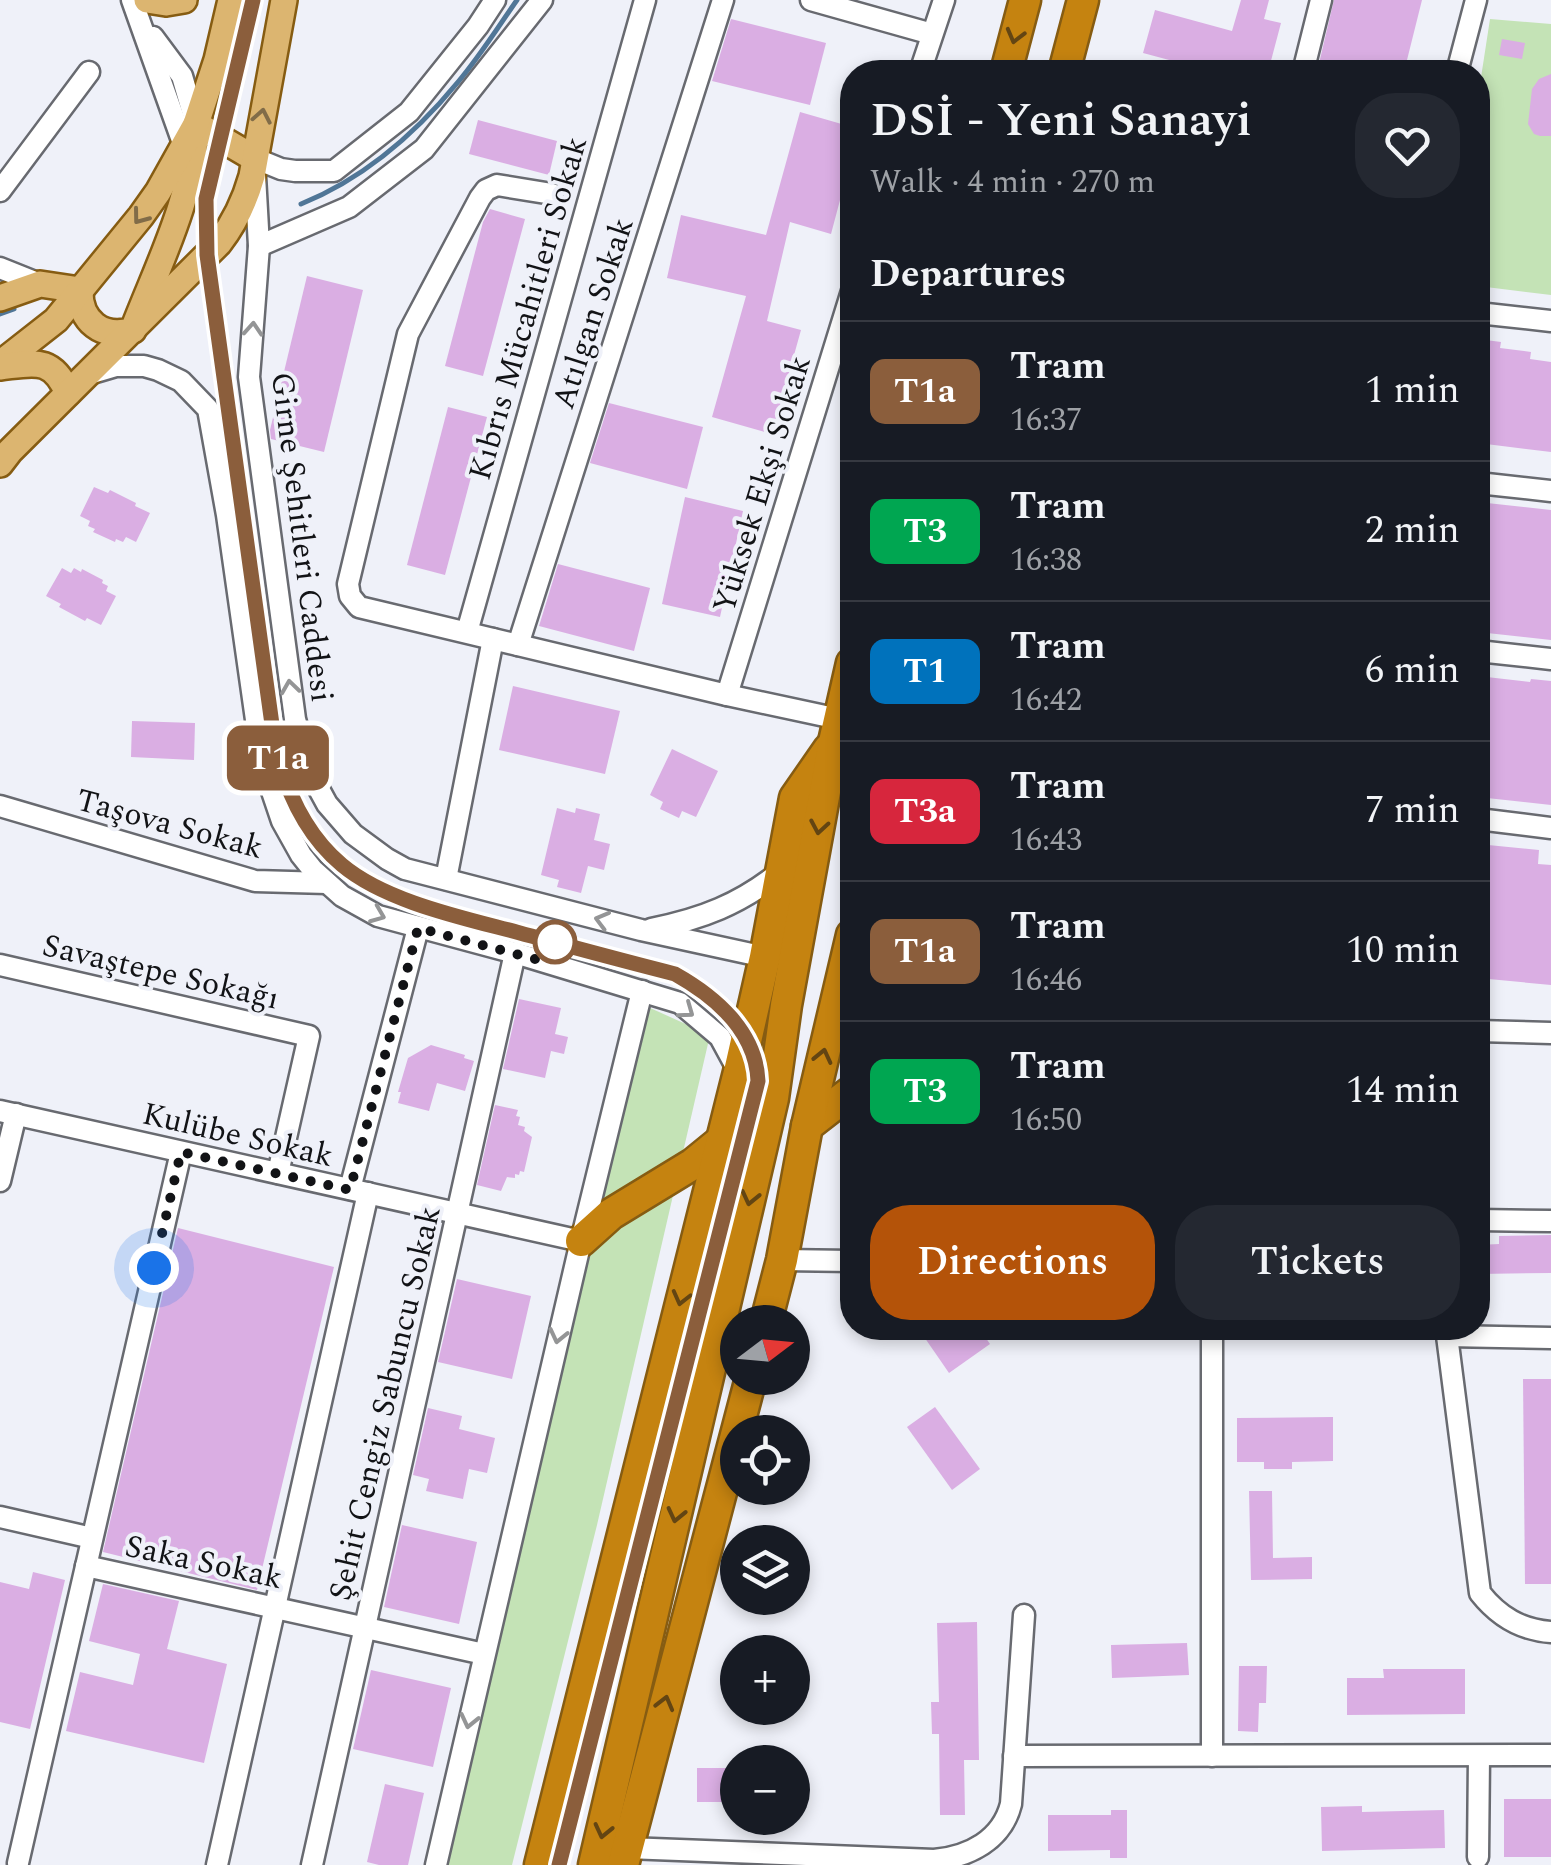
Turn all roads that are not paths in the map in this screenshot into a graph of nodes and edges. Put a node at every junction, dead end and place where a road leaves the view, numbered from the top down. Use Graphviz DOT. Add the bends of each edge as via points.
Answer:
graph roads {
  1 [pos="184,0"];
  2 [pos="230,0"];
  3 [pos="284,0"];
  4 [pos="495,0"];
  5 [pos="542,0"];
  6 [pos="645,0"];
  7 [pos="723,0"];
  8 [pos="944,0"];
  9 [pos="1025,0"];
  10 [pos="1083,0"];
  11 [pos="1321,0"];
  12 [pos="1476,0"];
  13 [pos="819,1"];
  14 [pos="139,5"];
  15 [pos="932,34"];
  16 [pos="924,60"];
  17 [pos="1009,60"];
  18 [pos="1067,60"];
  19 [pos="1307,60"];
  20 [pos="1461,60"];
  21 [pos="90,72"];
  22 [pos="190,135"];
  23 [pos="254,158"];
  24 [pos="0,191"];
  25 [pos="552,194"];
  26 [pos="259,246"];
  27 [pos="0,268"];
  28 [pos="40,284"];
  29 [pos="80,290"];
  30 [pos="0,298"];
  31 [pos="1490,314"];
  32 [pos="1551,322"];
  33 [pos="840,329"];
  34 [pos="132,330"];
  35 [pos="0,365"];
  36 [pos="89,374"];
  37 [pos="68,393"];
  38 [pos="0,464"];
  39 [pos="1490,483"];
  40 [pos="1551,491"];
  41 [pos="467,632"];
  42 [pos="493,639"];
  43 [pos="518,645"];
  44 [pos="1490,652"];
  45 [pos="1551,660"];
  46 [pos="727,695"];
  47 [pos="840,717"];
  48 [pos="837,730"];
  49 [pos="0,806"];
  50 [pos="1490,820"];
  51 [pos="1551,828"];
  52 [pos="780,872"];
  53 [pos="446,878"];
  54 [pos="327,884"];
  55 [pos="418,928"];
  56 [pos="641,930"];
  57 [pos="514,953"];
  58 [pos="779,961"];
  59 [pos="0,965"];
  60 [pos="840,976"];
  61 [pos="642,991"];
  62 [pos="756,1000"];
  63 [pos="786,1005"];
  64 [pos="840,1011"];
  65 [pos="840,1021"];
  66 [pos="1490,1031"];
  67 [pos="1551,1033"];
  68 [pos="739,1072"];
  69 [pos="840,1100"];
  70 [pos="8,1112"];
  71 [pos="807,1126"];
  72 [pos="720,1142"];
  73 [pos="181,1152"];
  74 [pos="278,1173"];
  75 [pos="0,1181"];
  76 [pos="359,1191"];
  77 [pos="457,1213"];
  78 [pos="1490,1220"];
  79 [pos="1551,1220"];
  80 [pos="580,1241"];
  81 [pos="782,1260"];
  82 [pos="840,1260"];
  83 [pos="770,1305"];
  84 [pos="1490,1335"];
  85 [pos="1551,1338"];
  86 [pos="1212,1340"];
  87 [pos="1447,1340"];
  88 [pos="747,1395"];
  89 [pos="0,1518"];
  90 [pos="92,1538"];
  91 [pos="86,1566"];
  92 [pos="275,1608"];
  93 [pos="1024,1616"];
  94 [pos="365,1628"];
  95 [pos="1551,1632"];
  96 [pos="484,1654"];
  97 [pos="1014,1756"];
  98 [pos="1212,1756"];
  99 [pos="1479,1756"];
  100 [pos="1551,1756"];
  101 [pos="625,1857"];
  102 [pos="1478,1858"];
  103 [pos="16,1862"];
  104 [pos="217,1865"];
  105 [pos="312,1865"];
  106 [pos="436,1865"];
  107 [pos="540,1865"];
  108 [pos="594,1865"];
  1 -- 14 [label="main road"];
  2 -- 22 [label="main road"];
  23 -- 3 [label="main road, one-way"];
  4 -- 23 [label="street" via="410,112 334,170 295,172"];
  5 -- 26 [label="street" via="424,150 349,206"];
  6 -- 41 [label="street, Kıbrıs Mücahitleri Sokak"];
  7 -- 43 [label="street, Atılgan Sokak"];
  8 -- 15 [label="street"];
  9 -- 17 [label="highway, one-way"];
  10 -- 18 [label="highway"];
  11 -- 19 [label="street"];
  12 -- 20 [label="street"];
  13 -- 15 [label="street"];
  14 -- 22 [label="street" via="182,76"];
  15 -- 16 [label="street"];
  21 -- 24 [label="street"];
  22 -- 23 [label="main road"];
  22 -- 29 [label="main road, one-way" via="141,216"];
  22 -- 34 [label="main road" via="190,166 176,219"];
  23 -- 26 [label="street, Girne Şehitleri Caddesi"];
  23 -- 34 [label="main road" via="247,194 220,244"];
  25 -- 41 [label="street" via="498,185 486,190 408,334 348,584 359,606"];
  53 -- 26 [label="street, Girne Şehitleri Caddesi, one-way" via="405,869 353,834 316,787 303,756 249,377"];
  27 -- 28 [label="street"];
  28 -- 29 [label="main road"];
  28 -- 30 [label="main road"];
  29 -- 34 [label="main road" via="84,315 96,328"];
  29 -- 35 [label="main road" via="56,320"];
  31 -- 32 [label="street"];
  33 -- 46 [label="street, Yüksek Ekşi Sokak"];
  34 -- 36 [label="main road"];
  35 -- 37 [label="main road" via="46,365"];
  36 -- 37 [label="main road"];
  36 -- 54 [label="street" via="130,365 158,370 181,381 208,409 262,762 291,838"];
  37 -- 38 [label="main road"];
  39 -- 40 [label="street"];
  41 -- 42 [label="street"];
  42 -- 43 [label="street"];
  42 -- 53 [label="street"];
  43 -- 46 [label="street"];
  44 -- 45 [label="street"];
  46 -- 48 [label="street"];
  47 -- 48 [label="highway"];
  48 -- 52 [label="highway" via="795,798"];
  48 -- 58 [label="highway, one-way"];
  49 -- 54 [label="street, Taşova Sokak" via="255,881"];
  50 -- 51 [label="street"];
  52 -- 56 [label="street" via="701,918"];
  52 -- 58 [label="highway"];
  56 -- 53 [label="street, Girne Şehitleri Caddesi, one-way"];
  54 -- 55 [label="street, one-way" via="369,912"];
  55 -- 57 [label="street"];
  55 -- 76 [label="street"];
  56 -- 58 [label="street, Girne Şehitleri Caddesi"];
  57 -- 61 [label="street"];
  57 -- 77 [label="street, Şehit Cengiz Sabuncu Sokak"];
  58 -- 60 [label="highway"];
  58 -- 62 [label="highway"];
  58 -- 63 [label="highway"];
  59 -- 74 [label="street, Savaştepe Sokağı" via="310,1036"];
  61 -- 68 [label="street, one-way" via="680,1002 720,1037"];
  61 -- 80 [label="street"];
  62 -- 63 [label="highway"];
  62 -- 68 [label="highway"];
  63 -- 64 [label="highway"];
  63 -- 108 [label="highway, one-way" via="773,1098"];
  71 -- 65 [label="highway, one-way"];
  66 -- 67 [label="street"];
  68 -- 72 [label="highway"];
  69 -- 71 [label="highway"];
  70 -- 73 [label="street, Kulübe Sokak"];
  70 -- 75 [label="street"];
  71 -- 81 [label="highway"];
  72 -- 80 [label="highway"];
  72 -- 107 [label="highway, one-way"];
  73 -- 74 [label="street, Kulübe Sokak"];
  73 -- 90 [label="street"];
  74 -- 76 [label="street, Kulübe Sokak"];
  76 -- 77 [label="street, Kulübe Sokak"];
  76 -- 92 [label="street"];
  77 -- 80 [label="street, Kulübe Sokak"];
  77 -- 94 [label="street, Şehit Cengiz Sabuncu Sokak"];
  78 -- 79 [label="street"];
  80 -- 96 [label="street, one-way"];
  81 -- 82 [label="street"];
  81 -- 83 [label="highway"];
  84 -- 85 [label="street"];
  86 -- 98 [label="street"];
  87 -- 95 [label="street" via="1480,1593 1512,1622"];
  101 -- 88 [label="highway, one-way"];
  89 -- 90 [label="street"];
  90 -- 91 [label="street"];
  91 -- 92 [label="street, Saka Sokak"];
  91 -- 103 [label="street"];
  92 -- 94 [label="street, Saka Sokak"];
  92 -- 104 [label="street"];
  93 -- 97 [label="street"];
  94 -- 96 [label="street, Saka Sokak"];
  94 -- 105 [label="street, Şehit Cengiz Sabuncu Sokak"];
  96 -- 106 [label="street, one-way"];
  97 -- 98 [label="street"];
  97 -- 101 [label="street" via="1005,1822 981,1846 946,1859"];
  98 -- 99 [label="street"];
  99 -- 100 [label="street"];
  99 -- 102 [label="street"];
}
